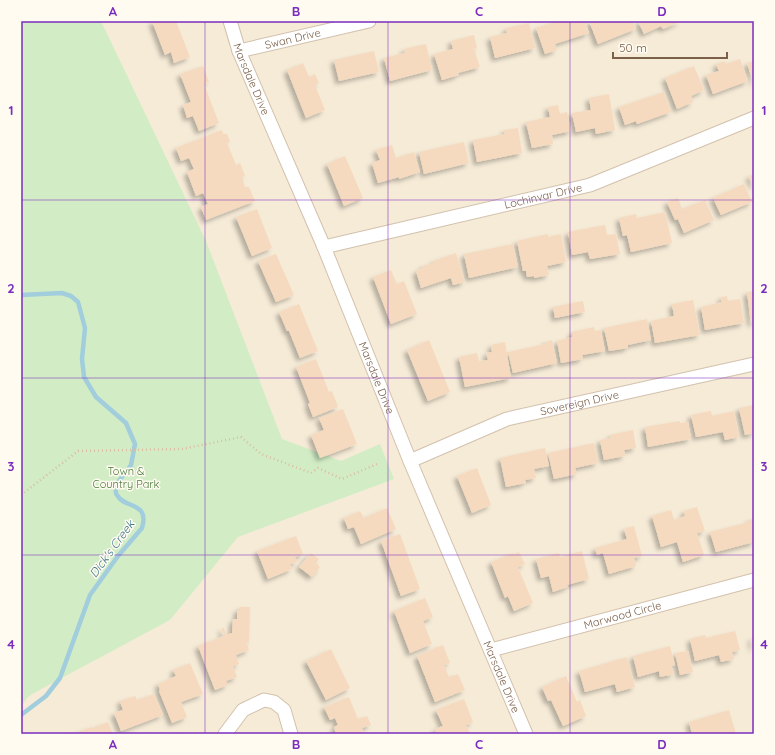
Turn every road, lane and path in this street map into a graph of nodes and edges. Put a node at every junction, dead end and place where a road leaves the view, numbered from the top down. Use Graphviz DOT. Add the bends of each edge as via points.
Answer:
graph roads {
  1 [pos="230,21"];
  2 [pos="369,21"];
  3 [pos="239,52"];
  4 [pos="754,118"];
  5 [pos="324,247"];
  6 [pos="754,364"];
  7 [pos="410,461"];
  8 [pos="377,464"];
  9 [pos="21,495"];
  10 [pos="754,580"];
  11 [pos="491,650"];
  12 [pos="225,734"];
  13 [pos="291,734"];
  14 [pos="526,734"];
  1 -- 3 [label="street, Marsdale Drive"];
  2 -- 3 [label="street, Swan Drive"];
  3 -- 5 [label="street, Marsdale Drive"];
  4 -- 5 [label="street, Lochinvar Drive" via="590,185"];
  5 -- 7 [label="street, Marsdale Drive"];
  6 -- 7 [label="street, Sovereign Drive" via="507,419"];
  7 -- 11 [label="street, Marsdale Drive"];
  8 -- 9 [label="path" via="342,479 318,468 311,473 262,454 241,437 182,449 78,451"];
  10 -- 11 [label="street, Marwood Circle"];
  11 -- 14 [label="street, Marsdale Drive"];
  12 -- 13 [label="street" via="243,710 264,700 274,702 284,710"];
}
